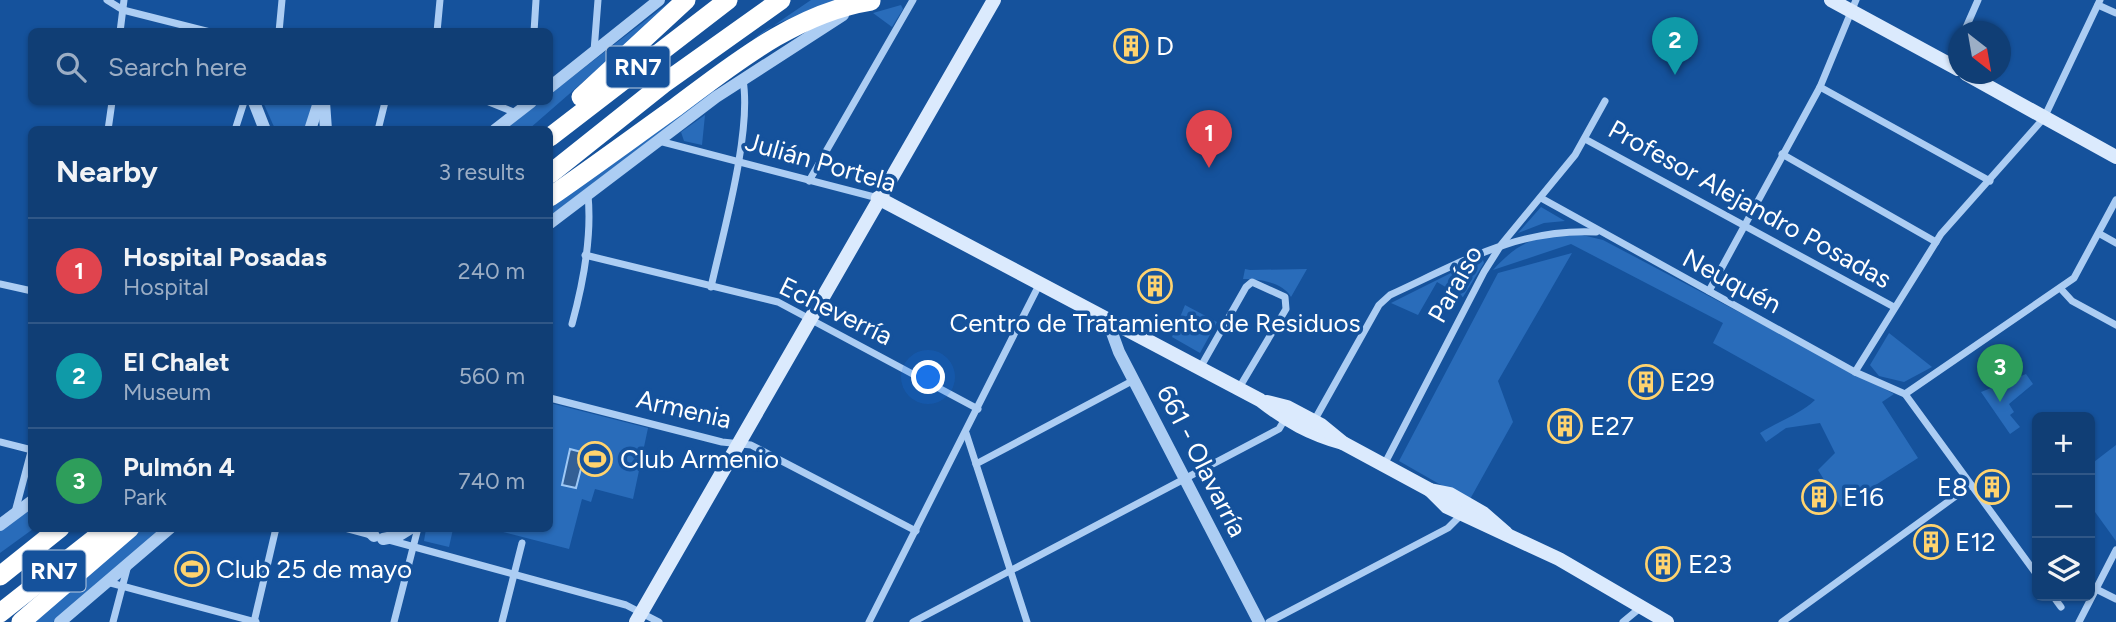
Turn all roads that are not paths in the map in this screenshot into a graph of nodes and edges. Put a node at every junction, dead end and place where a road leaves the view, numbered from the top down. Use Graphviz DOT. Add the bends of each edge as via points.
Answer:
graph roads {
  1 [pos="107,0"];
  2 [pos="124,0"];
  3 [pos="282,0"];
  4 [pos="440,0"];
  5 [pos="536,0"];
  6 [pos="598,0"];
  7 [pos="659,0"];
  8 [pos="686,0"];
  9 [pos="728,0"];
  10 [pos="780,0"];
  11 [pos="873,0"];
  12 [pos="914,0"];
  13 [pos="994,0"];
  14 [pos="1831,0"];
  15 [pos="1978,0"];
  16 [pos="2099,3"];
  17 [pos="1853,5"];
  18 [pos="123,10"];
  19 [pos="2116,13"];
  20 [pos="1969,21"];
  21 [pos="121,28"];
  22 [pos="194,28"];
  23 [pos="279,28"];
  24 [pos="437,28"];
  25 [pos="534,28"];
  26 [pos="594,51"];
  27 [pos="1948,62"];
  28 [pos="742,79"];
  29 [pos="1984,84"];
  30 [pos="553,85"];
  31 [pos="1820,87"];
  32 [pos="1605,101"];
  33 [pos="112,105"];
  34 [pos="243,105"];
  35 [pos="255,105"];
  36 [pos="321,105"];
  37 [pos="322,105"];
  38 [pos="384,105"];
  39 [pos="496,105"];
  40 [pos="527,105"];
  41 [pos="516,113"];
  42 [pos="2045,118"];
  43 [pos="109,126"];
  44 [pos="236,126"];
  45 [pos="262,126"];
  46 [pos="312,126"];
  47 [pos="325,126"];
  48 [pos="379,126"];
  49 [pos="500,126"];
  50 [pos="551,126"];
  51 [pos="553,135"];
  52 [pos="1586,139"];
  53 [pos="658,141"];
  54 [pos="1782,154"];
  55 [pos="2116,157"];
  56 [pos="737,164"];
  57 [pos="553,172"];
  58 [pos="809,181"];
  59 [pos="1990,181"];
  60 [pos="587,194"];
  61 [pos="553,195"];
  62 [pos="878,198"];
  63 [pos="1541,198"];
  64 [pos="2116,200"];
  65 [pos="553,221"];
  66 [pos="1745,224"];
  67 [pos="1597,232"];
  68 [pos="2099,234"];
  69 [pos="1936,242"];
  70 [pos="2116,243"];
  71 [pos="1501,245"];
  72 [pos="584,255"];
  73 [pos="1041,283"];
  74 [pos="0,284"];
  75 [pos="711,287"];
  76 [pos="2061,289"];
  77 [pos="28,290"];
  78 [pos="1709,291"];
  79 [pos="1894,307"];
  80 [pos="810,318"];
  81 [pos="1107,319"];
  82 [pos="572,324"];
  83 [pos="2116,324"];
  84 [pos="1200,368"];
  85 [pos="1855,372"];
  86 [pos="1134,380"];
  87 [pos="1239,389"];
  88 [pos="1905,394"];
  89 [pos="553,399"];
  90 [pos="1260,400"];
  91 [pos="978,409"];
  92 [pos="1285,419"];
  93 [pos="1314,421"];
  94 [pos="966,433"];
  95 [pos="0,442"];
  96 [pos="739,443"];
  97 [pos="1343,443"];
  98 [pos="28,448"];
  99 [pos="28,461"];
  100 [pos="976,464"];
  101 [pos="1384,464"];
  102 [pos="1186,478"];
  103 [pos="1971,485"];
  104 [pos="1430,490"];
  105 [pos="28,504"];
  106 [pos="15,514"];
  107 [pos="1461,515"];
  108 [pos="0,525"];
  109 [pos="916,531"];
  110 [pos="44,532"];
  111 [pos="55,532"];
  112 [pos="103,532"];
  113 [pos="125,532"];
  114 [pos="165,532"];
  115 [pos="275,532"];
  116 [pos="404,532"];
  117 [pos="417,532"];
  118 [pos="1506,533"];
  119 [pos="374,534"];
  120 [pos="522,543"];
  121 [pos="414,547"];
  122 [pos="2116,550"];
  123 [pos="0,560"];
  124 [pos="128,564"];
  125 [pos="2032,568"];
  126 [pos="1010,571"];
  127 [pos="513,573"];
  128 [pos="0,576"];
  129 [pos="107,582"];
  130 [pos="122,586"];
  131 [pos="1608,587"];
  132 [pos="2096,589"];
  133 [pos="2116,599"];
  134 [pos="2057,601"];
  135 [pos="2061,607"];
  136 [pos="1640,608"];
  137 [pos="0,614"];
  138 [pos="639,617"];
  139 [pos="21,622"];
  140 [pos="60,622"];
  141 [pos="113,622"];
  142 [pos="255,622"];
  143 [pos="394,622"];
  144 [pos="502,622"];
  145 [pos="659,622"];
  146 [pos="869,622"];
  147 [pos="913,622"];
  148 [pos="1027,622"];
  149 [pos="1259,622"];
  150 [pos="1269,622"];
  151 [pos="1623,622"];
  152 [pos="1667,622"];
  153 [pos="1679,622"];
  154 [pos="1782,622"];
  155 [pos="2079,622"];
  1 -- 18 [label="street"];
  2 -- 18 [label="street"];
  3 -- 23 [label="street"];
  4 -- 24 [label="street"];
  5 -- 25 [label="street"];
  6 -- 26 [label="street"];
  7 -- 26 [label="street"];
  8 -- 50 [label="highway"];
  9 -- 51 [label="highway, RN7"];
  10 -- 57 [label="highway, RN7" via="663,83"];
  11 -- 28 [label="street" via="836,18"];
  11 -- 61 [label="highway" via="845,5 796,25"];
  12 -- 58 [label="street"];
  13 -- 62 [label="main road"];
  14 -- 17 [label="main road"];
  15 -- 20 [label="street"];
  16 -- 19 [label="street"];
  16 -- 42 [label="street"];
  17 -- 27 [label="main road"];
  17 -- 31 [label="street"];
  18 -- 21 [label="street"];
  18 -- 22 [label="street"];
  26 -- 30 [label="street"];
  28 -- 53 [label="street"];
  28 -- 56 [label="street"];
  29 -- 42 [label="main road"];
  31 -- 54 [label="street"];
  31 -- 59 [label="street"];
  32 -- 52 [label="street, Paraíso"];
  33 -- 43 [label="street"];
  34 -- 44 [label="street"];
  35 -- 45 [label="street"];
  36 -- 46 [label="street"];
  37 -- 47 [label="street"];
  38 -- 48 [label="street"];
  39 -- 41 [label="street"];
  40 -- 41 [label="street"];
  41 -- 49 [label="street"];
  42 -- 55 [label="main road"];
  42 -- 59 [label="street"];
  52 -- 63 [label="street, Paraíso"];
  52 -- 66 [label="street, Profesor Alejandro Posadas"];
  53 -- 56 [label="street, Julián Portela"];
  53 -- 60 [label="street"];
  54 -- 66 [label="street"];
  54 -- 69 [label="street"];
  56 -- 58 [label="street, Julián Portela"];
  56 -- 75 [label="street"];
  58 -- 62 [label="street, Julián Portela"];
  59 -- 69 [label="street"];
  60 -- 65 [label="street"];
  60 -- 72 [label="street"];
  62 -- 73 [label="main road, Julián Portela"];
  62 -- 80 [label="main road"];
  63 -- 67 [label="street, Neuquén"];
  63 -- 71 [label="street, Paraíso"];
  64 -- 68 [label="street"];
  66 -- 78 [label="street"];
  66 -- 79 [label="street, Profesor Alejandro Posadas"];
  67 -- 71 [label="street" via="1550,232"];
  67 -- 78 [label="street, Neuquén"];
  68 -- 70 [label="street"];
  68 -- 76 [label="street" via="2079,272"];
  69 -- 79 [label="street"];
  71 -- 93 [label="street" via="1384,300"];
  71 -- 101 [label="street, Paraíso"];
  72 -- 75 [label="street, Echeverría"];
  72 -- 82 [label="street"];
  73 -- 81 [label="main road, Julián Portela"];
  73 -- 91 [label="street"];
  74 -- 77 [label="street"];
  75 -- 80 [label="street, Echeverría" via="778,302"];
  76 -- 83 [label="street" via="2072,301"];
  76 -- 88 [label="street"];
  78 -- 85 [label="street, Neuquén"];
  79 -- 85 [label="street"];
  80 -- 91 [label="street, Echeverría"];
  80 -- 96 [label="main road"];
  81 -- 84 [label="main road, Julián Portela"];
  81 -- 86 [label="street, 661 - Olavarría"];
  84 -- 87 [label="main road, Julián Portela"];
  84 -- 87 [label="street" via="1246,287 1252,282 1285,296 1286,309"];
  85 -- 88 [label="street, Neuquén"];
  86 -- 100 [label="street"];
  86 -- 102 [label="street, 661 - Olavarría"];
  87 -- 90 [label="main road, Julián Portela"];
  88 -- 103 [label="street"];
  89 -- 96 [label="street, Armenia"];
  90 -- 92 [label="main road"];
  90 -- 93 [label="main road"];
  91 -- 94 [label="street"];
  92 -- 97 [label="main road" via="1313,435"];
  92 -- 102 [label="street" via="1279,429"];
  93 -- 97 [label="main road"];
  94 -- 100 [label="street"];
  94 -- 109 [label="street"];
  95 -- 98 [label="street"];
  96 -- 109 [label="street, Armenia" via="751,445"];
  96 -- 138 [label="main road"];
  97 -- 101 [label="main road"];
  99 -- 106 [label="street"];
  100 -- 126 [label="street"];
  101 -- 104 [label="main road"];
  102 -- 126 [label="street"];
  102 -- 149 [label="street, 661 - Olavarría"];
  103 -- 125 [label="street"];
  103 -- 154 [label="street"];
  104 -- 107 [label="main road"];
  104 -- 118 [label="main road" via="1450,494"];
  105 -- 106 [label="street"];
  106 -- 108 [label="street"];
  107 -- 118 [label="main road"];
  107 -- 150 [label="street" via="1448,528"];
  109 -- 146 [label="street"];
  110 -- 123 [label="highway"];
  111 -- 128 [label="highway, RN7"];
  112 -- 137 [label="highway, RN7"];
  113 -- 139 [label="highway"];
  114 -- 124 [label="street"];
  115 -- 142 [label="street"];
  116 -- 119 [label="street" via="398,536"];
  117 -- 121 [label="street"];
  118 -- 131 [label="main road"];
  119 -- 121 [label="street"];
  120 -- 127 [label="street"];
  121 -- 127 [label="street"];
  121 -- 143 [label="street"];
  122 -- 132 [label="street"];
  124 -- 129 [label="street"];
  124 -- 130 [label="street"];
  126 -- 147 [label="street"];
  126 -- 148 [label="street"];
  127 -- 138 [label="street"];
  127 -- 144 [label="street"];
  129 -- 130 [label="street"];
  129 -- 140 [label="street"];
  130 -- 141 [label="street"];
  130 -- 142 [label="street"];
  131 -- 136 [label="main road"];
  131 -- 153 [label="main road" via="1641,597"];
  132 -- 133 [label="street"];
  132 -- 155 [label="street"];
  134 -- 135 [label="street"];
  136 -- 151 [label="street"];
  136 -- 152 [label="main road"];
  138 -- 145 [label="street"];
}
